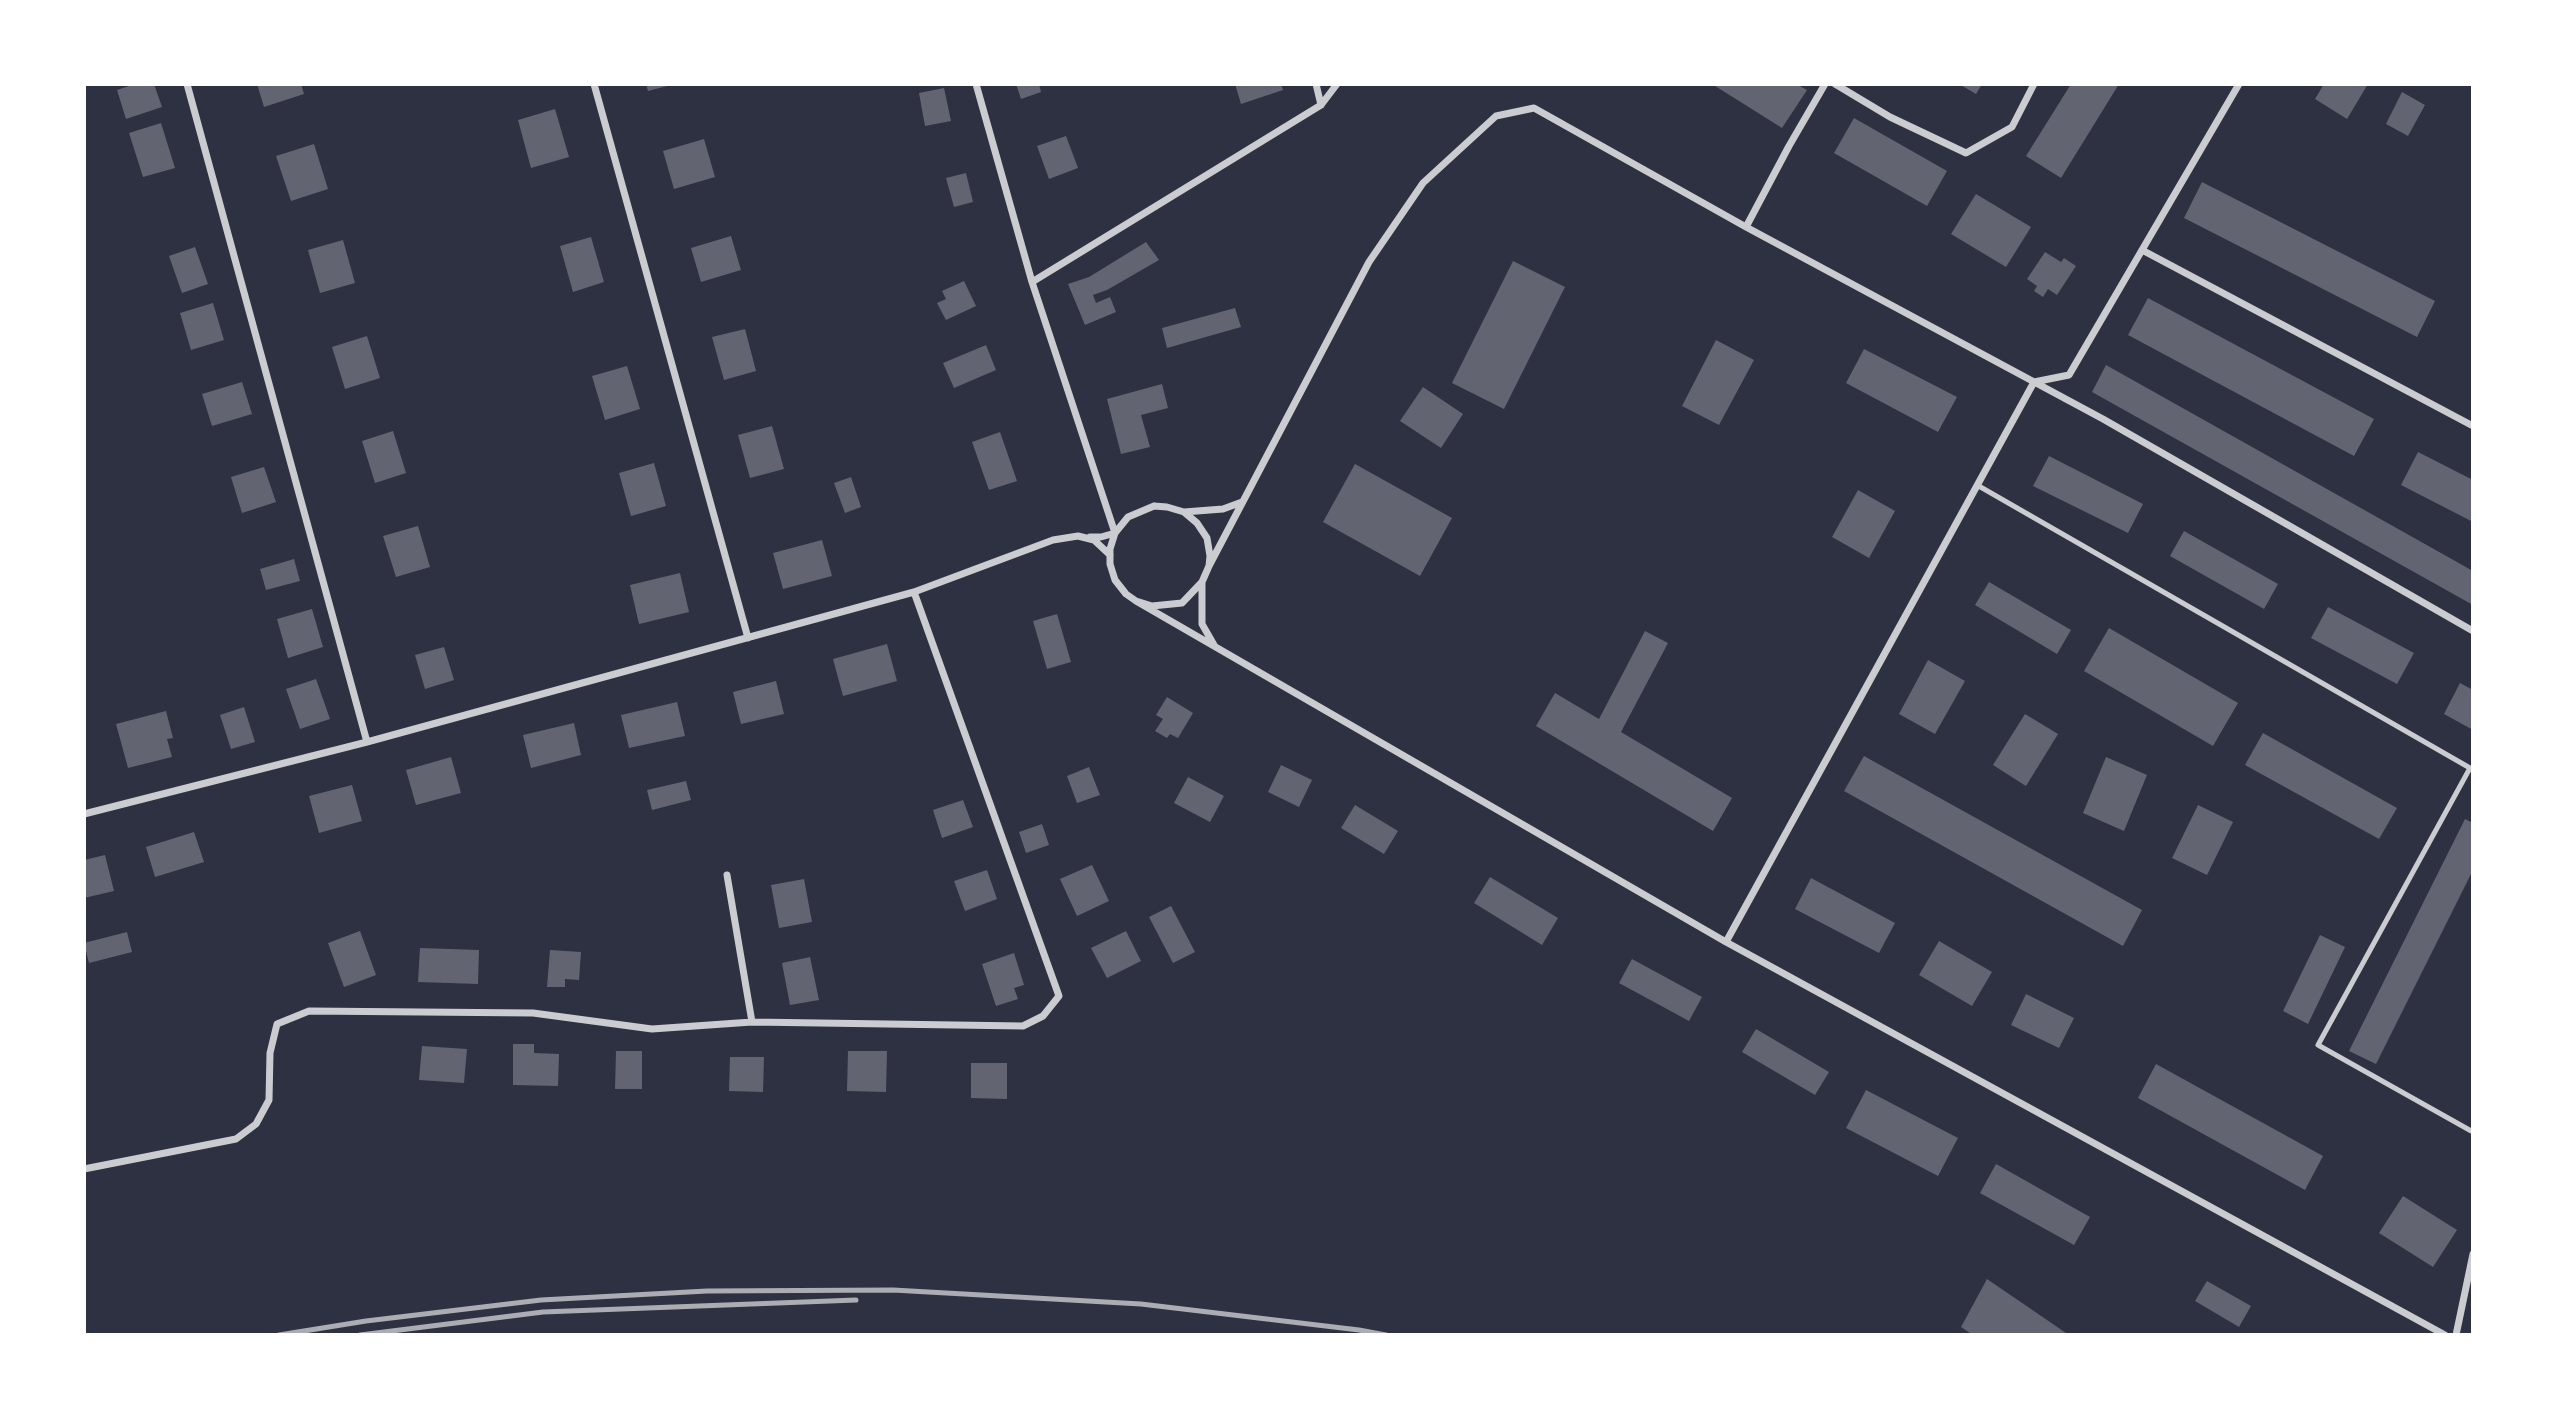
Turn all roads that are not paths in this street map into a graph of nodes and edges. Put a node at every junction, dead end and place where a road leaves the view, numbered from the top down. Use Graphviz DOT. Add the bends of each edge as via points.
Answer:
graph roads {
  1 [pos="187,84"];
  2 [pos="594,84"];
  3 [pos="976,84"];
  4 [pos="1316,84"];
  5 [pos="1337,84"];
  6 [pos="1825,84"];
  7 [pos="1835,84"];
  8 [pos="2034,84"];
  9 [pos="2239,84"];
  10 [pos="1321,105"];
  11 [pos="1746,227"];
  12 [pos="2142,250"];
  13 [pos="1032,282"];
  14 [pos="2034,382"];
  15 [pos="2473,426"];
  16 [pos="1977,485"];
  17 [pos="1243,501"];
  18 [pos="1184,512"];
  19 [pos="1115,533"];
  20 [pos="1078,536"];
  21 [pos="1110,555"];
  22 [pos="1209,566"];
  23 [pos="1202,582"];
  24 [pos="914,592"];
  25 [pos="1136,601"];
  26 [pos="2473,631"];
  27 [pos="748,638"];
  28 [pos="1214,645"];
  29 [pos="367,742"];
  30 [pos="2471,769"];
  31 [pos="84,814"];
  32 [pos="727,874"];
  33 [pos="1726,942"];
  34 [pos="752,1022"];
  35 [pos="2473,1132"];
  36 [pos="84,1170"];
  37 [pos="2473,1254"];
  38 [pos="2445,1335"];
  39 [pos="2456,1335"];
  1 -- 29 [label="street"];
  2 -- 27 [label="street"];
  3 -- 13 [label="street"];
  4 -- 10 [label="street"];
  5 -- 10 [label="street"];
  6 -- 11 [label="street"];
  7 -- 8 [label="street" via="1890,117 1966,153 2012,127"];
  9 -- 12 [label="street"];
  10 -- 13 [label="street"];
  11 -- 14 [label="street"];
  11 -- 17 [label="street" via="1534,108 1496,116 1423,183 1369,262"];
  12 -- 14 [label="street" via="2070,375"];
  12 -- 15 [label="street"];
  13 -- 19 [label="street"];
  14 -- 16 [label="street"];
  14 -- 26 [label="street"];
  16 -- 30 [label="lane"];
  16 -- 33 [label="street"];
  17 -- 18 [label="street" via="1223,509"];
  17 -- 22 [label="street"];
  18 -- 19 [label="street" via="1154,506 1128,517"];
  18 -- 22 [label="street" via="1207,538"];
  19 -- 20 [label="street"];
  19 -- 21 [label="street"];
  20 -- 21 [label="street" via="1094,540"];
  20 -- 24 [label="street" via="1053,540"];
  21 -- 25 [label="street" via="1115,580"];
  22 -- 23 [label="street"];
  23 -- 25 [label="street" via="1182,603 1153,606"];
  23 -- 28 [label="street" via="1202,624"];
  24 -- 27 [label="street"];
  24 -- 34 [label="street" via="1059,996 1043,1016 1023,1026"];
  25 -- 28 [label="street"];
  27 -- 29 [label="street"];
  28 -- 33 [label="street"];
  29 -- 31 [label="street"];
  30 -- 35 [label="lane" via="2318,1045"];
  32 -- 34 [label="street"];
  33 -- 38 [label="street"];
  34 -- 36 [label="street" via="652,1029 533,1013 309,1011 277,1024 270,1053 269,1100 256,1124 236,1139"];
  37 -- 39 [label="street"];
}
